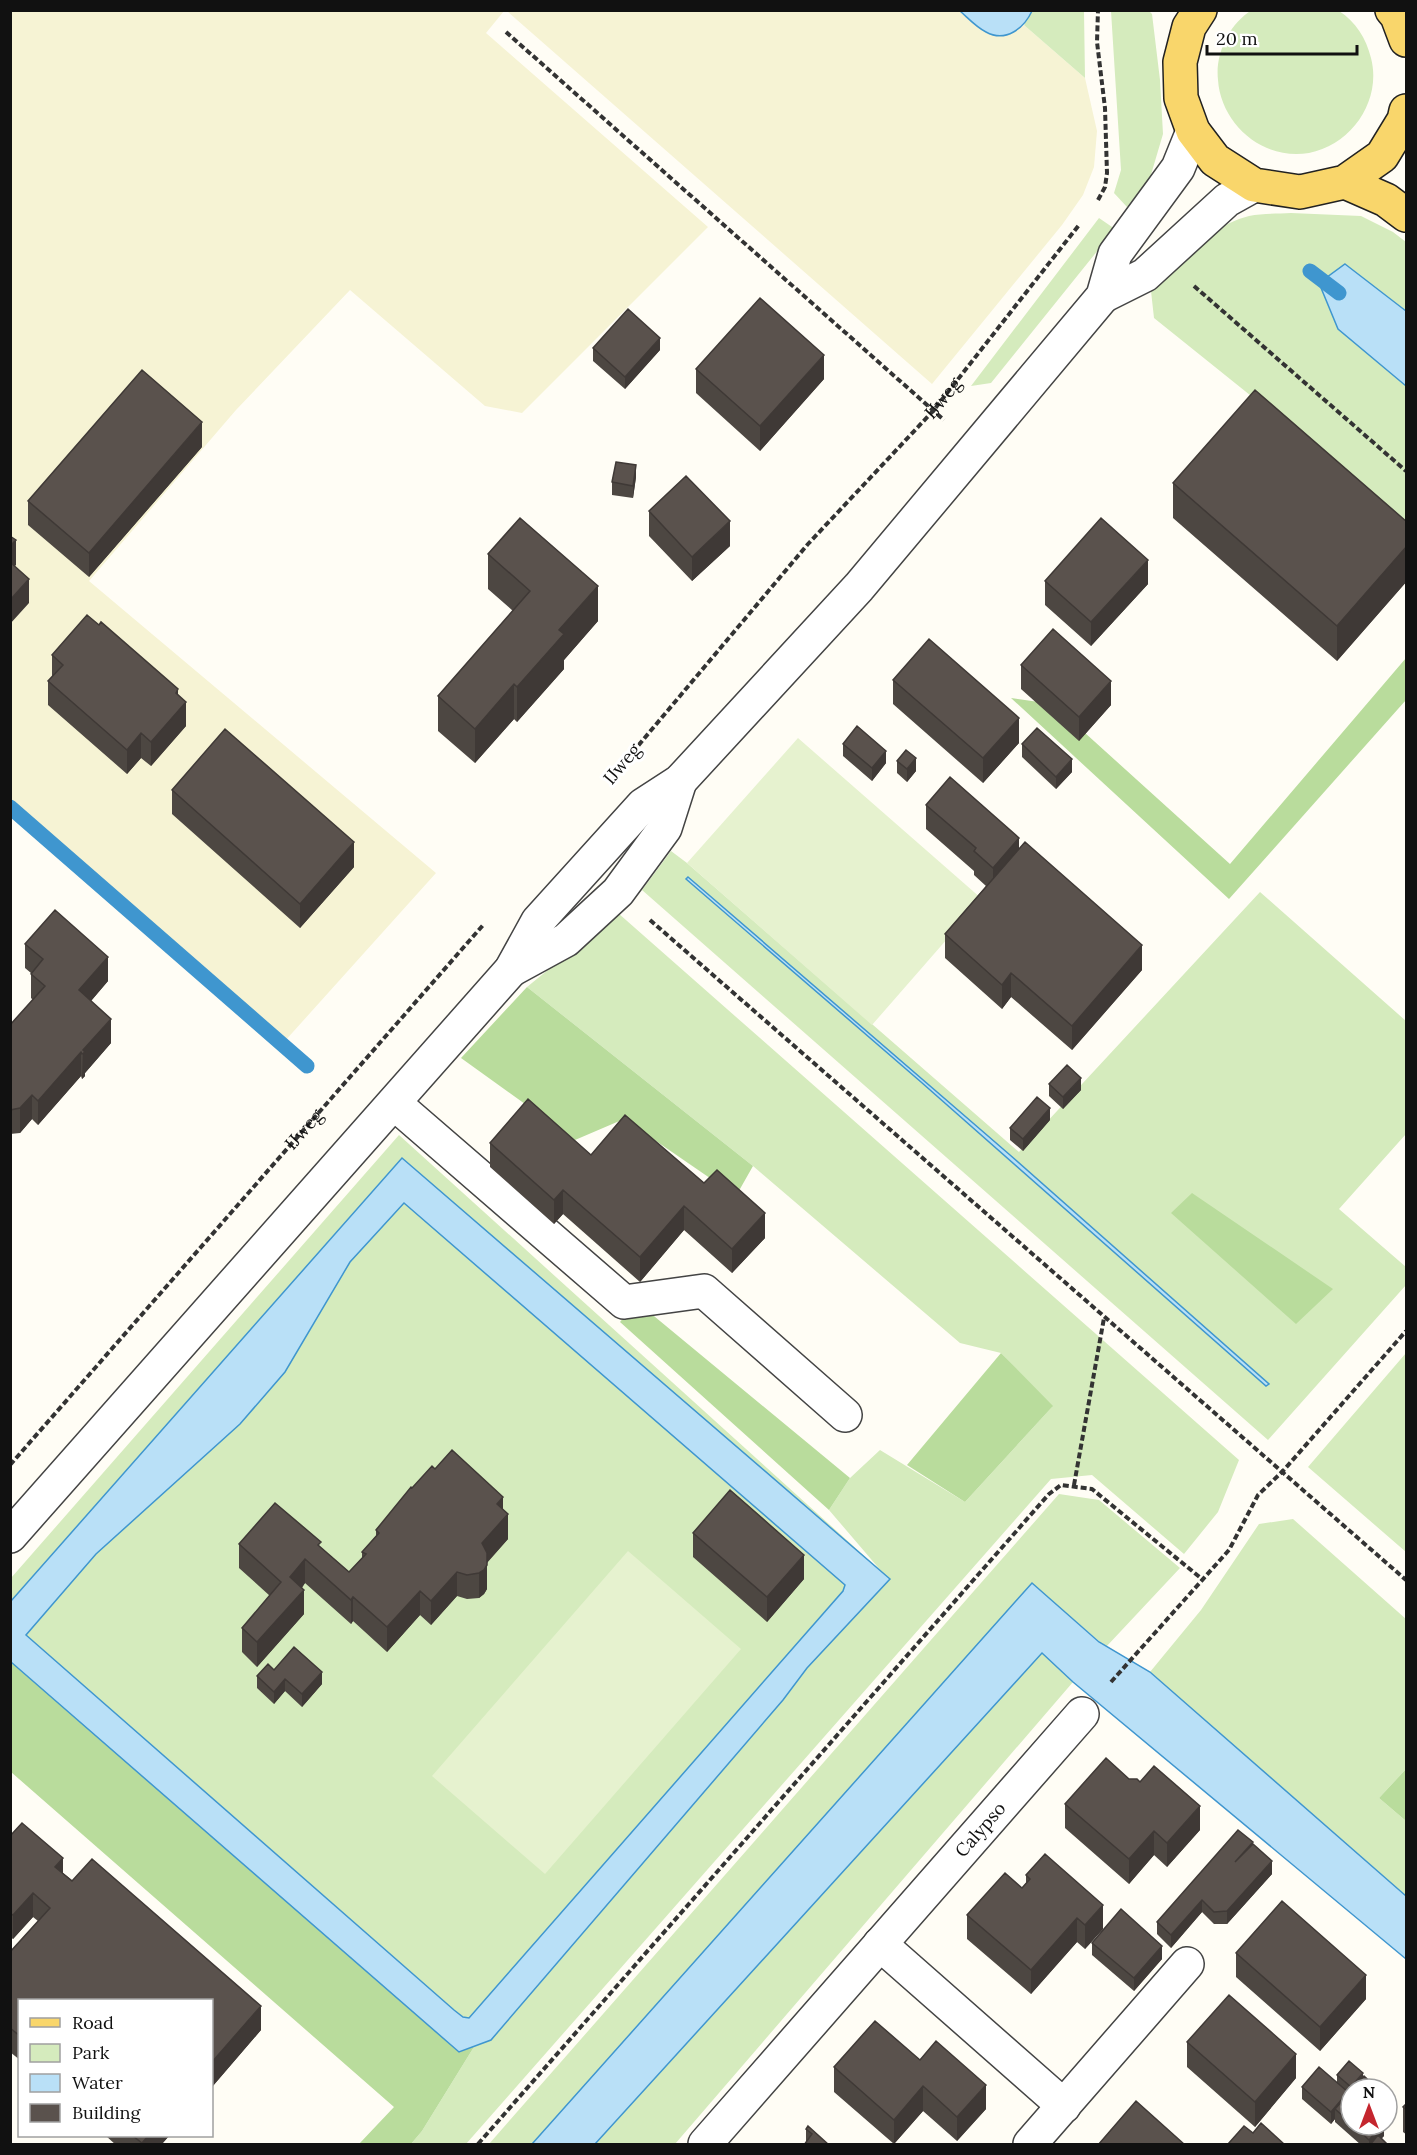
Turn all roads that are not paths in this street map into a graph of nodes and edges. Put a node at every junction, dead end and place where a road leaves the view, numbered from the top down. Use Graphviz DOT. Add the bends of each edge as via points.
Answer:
graph roads {
  1 [pos="1187,16"];
  2 [pos="1406,118"];
  3 [pos="1193,131"];
  4 [pos="1345,182"];
  5 [pos="1254,185"];
  6 [pos="1407,214"];
  7 [pos="1103,296"];
  8 [pos="680,781"];
  9 [pos="512,970"];
  10 [pos="394,1103"];
  11 [pos="844,1415"];
  12 [pos="10,1536"];
  13 [pos="1082,1714"];
  14 [pos="880,1944"];
  15 [pos="1187,1964"];
  16 [pos="1064,2106"];
  17 [pos="705,2145"];
  18 [pos="1030,2145"];
  1 -- 3 [label="main road" via="1180,62 1181,98"];
  2 -- 4 [label="main road" via="1382,156"];
  3 -- 5 [label="main road" via="1215,160"];
  3 -- 7 [label="street" via="1178,168 1115,254"];
  4 -- 5 [label="main road" via="1299,192"];
  4 -- 6 [label="main road"];
  5 -- 7 [label="street" via="1227,200 1145,275"];
  7 -- 8 [label="street" via="859,587"];
  8 -- 9 [label="street" via="643,805 537,921"];
  8 -- 9 [label="street" via="664,828 618,892 566,940"];
  9 -- 10 [label="street"];
  10 -- 11 [label="street" via="624,1302 704,1291"];
  10 -- 12 [label="street"];
  13 -- 14 [label="street, Calypso"];
  14 -- 16 [label="street"];
  14 -- 17 [label="street, Calypso"];
  15 -- 16 [label="street"];
  16 -- 18 [label="street"];
}
